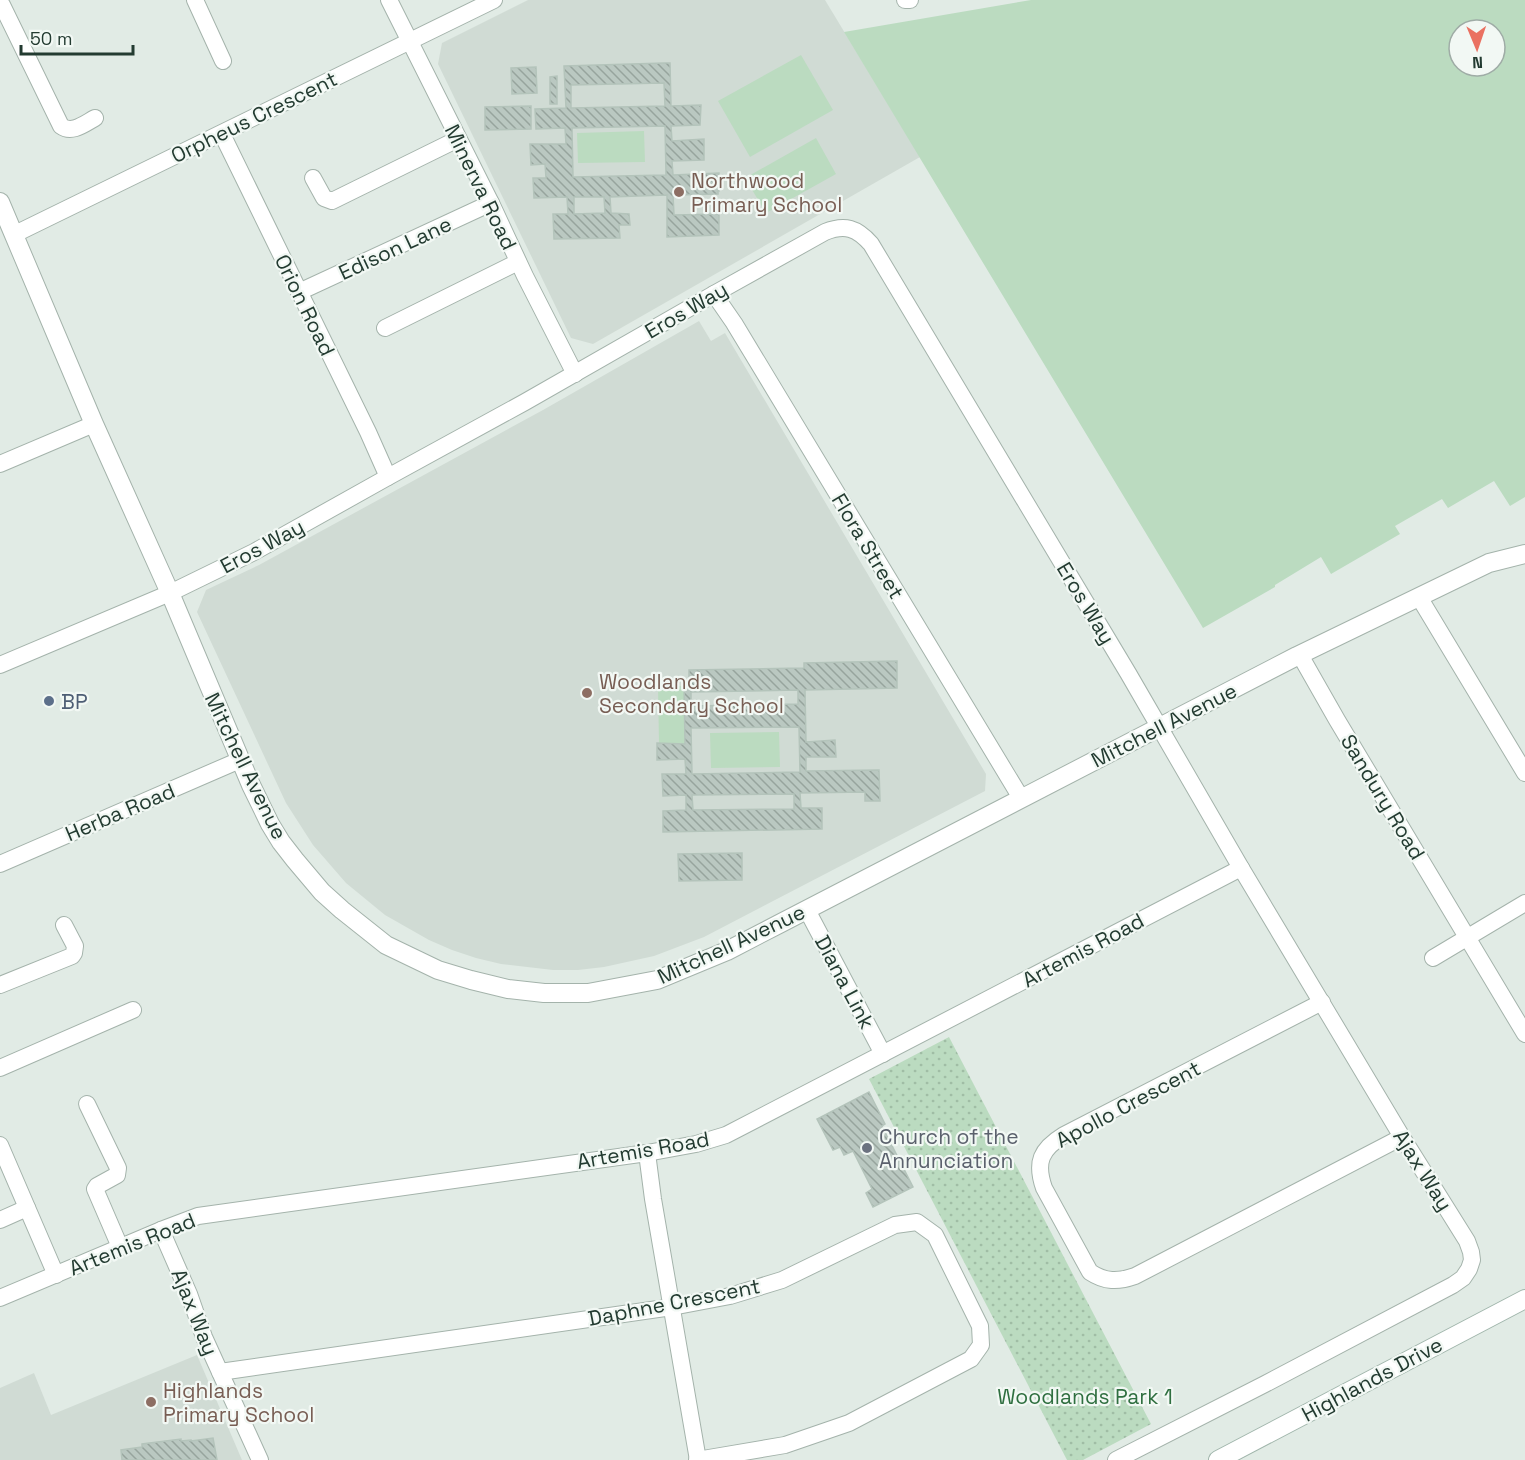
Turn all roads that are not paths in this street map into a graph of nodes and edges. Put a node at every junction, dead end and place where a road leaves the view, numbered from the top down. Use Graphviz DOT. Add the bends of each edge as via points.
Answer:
graph roads {
  1 [pos="195,0"];
  2 [pos="390,0"];
  3 [pos="494,0"];
  4 [pos="905,0"];
  5 [pos="910,0"];
  6 [pos="5,4"];
  7 [pos="409,41"];
  8 [pos="223,61"];
  9 [pos="95,118"];
  10 [pos="222,134"];
  11 [pos="458,139"];
  12 [pos="313,178"];
  13 [pos="0,202"];
  14 [pos="490,203"];
  15 [pos="15,234"];
  16 [pos="518,262"];
  17 [pos="299,292"];
  18 [pos="714,294"];
  19 [pos="385,328"];
  20 [pos="575,374"];
  21 [pos="94,424"];
  22 [pos="0,464"];
  23 [pos="388,477"];
  24 [pos="1525,554"];
  25 [pos="170,593"];
  26 [pos="1419,597"];
  27 [pos="1300,655"];
  28 [pos="0,665"];
  29 [pos="1159,727"];
  30 [pos="1521,756"];
  31 [pos="240,760"];
  32 [pos="1525,773"];
  33 [pos="1021,798"];
  34 [pos="1,860"];
  35 [pos="1241,868"];
  36 [pos="1525,903"];
  37 [pos="807,910"];
  38 [pos="64,925"];
  39 [pos="1467,938"];
  40 [pos="1433,958"];
  41 [pos="0,985"];
  42 [pos="1322,1002"];
  43 [pos="133,1011"];
  44 [pos="1525,1034"];
  45 [pos="883,1054"];
  46 [pos="0,1068"];
  47 [pos="87,1104"];
  48 [pos="1402,1137"];
  49 [pos="0,1145"];
  50 [pos="647,1153"];
  51 [pos="27,1208"];
  52 [pos="0,1220"];
  53 [pos="161,1230"];
  54 [pos="120,1247"];
  55 [pos="56,1275"];
  56 [pos="0,1298"];
  57 [pos="1525,1299"];
  58 [pos="672,1307"];
  59 [pos="220,1372"];
  60 [pos="260,1460"];
  61 [pos="698,1460"];
  62 [pos="1116,1460"];
  63 [pos="1218,1460"];
  1 -- 8 [label="street"];
  2 -- 7 [label="street, Minerva Road"];
  3 -- 7 [label="street, Orpheus Crescent"];
  4 -- 5 [label="street"];
  6 -- 9 [label="street" via="61,126 71,129"];
  7 -- 10 [label="street, Orpheus Crescent"];
  7 -- 11 [label="street, Minerva Road"];
  10 -- 15 [label="street, Orpheus Crescent"];
  10 -- 17 [label="street, Orion Road"];
  11 -- 12 [label="street" via="332,201 324,198"];
  11 -- 14 [label="street, Minerva Road"];
  13 -- 15 [label="street, Mitchell Avenue"];
  14 -- 16 [label="street, Minerva Road"];
  14 -- 17 [label="street, Edison Lane"];
  15 -- 21 [label="street, Mitchell Avenue"];
  16 -- 19 [label="street"];
  16 -- 20 [label="street, Minerva Road"];
  17 -- 23 [label="street, Orion Road"];
  18 -- 20 [label="street, Eros Way"];
  18 -- 29 [label="street, Eros Way" via="832,229 852,230 865,237"];
  18 -- 33 [label="street, Flora Street"];
  20 -- 23 [label="street, Eros Way"];
  21 -- 22 [label="street"];
  21 -- 25 [label="street, Mitchell Avenue"];
  23 -- 25 [label="street, Eros Way" via="254,552"];
  24 -- 26 [label="street, Mitchell Avenue" via="1489,563"];
  25 -- 28 [label="street, Eros Way"];
  25 -- 31 [label="street, Mitchell Avenue"];
  26 -- 27 [label="street, Mitchell Avenue"];
  26 -- 30 [label="street"];
  27 -- 29 [label="street, Mitchell Avenue"];
  27 -- 39 [label="street, Sandury Road"];
  29 -- 33 [label="street, Mitchell Avenue"];
  29 -- 35 [label="street, Ajax Way"];
  30 -- 32 [label="street"];
  31 -- 34 [label="street, Herba Road"];
  31 -- 37 [label="street, Mitchell Avenue" via="270,824 322,892 386,945 438,970 471,980 544,993 588,993 657,980"];
  33 -- 37 [label="street, Mitchell Avenue"];
  35 -- 42 [label="street, Ajax Way"];
  35 -- 45 [label="street, Artemis Road"];
  36 -- 39 [label="street"];
  37 -- 45 [label="street, Diana Link"];
  38 -- 41 [label="street" via="75,946 72,956"];
  39 -- 40 [label="street"];
  39 -- 44 [label="street, Sandury Road"];
  42 -- 48 [label="street, Ajax Way"];
  42 -- 48 [label="street, Apollo Crescent" via="1064,1135 1046,1148 1040,1168 1044,1188 1090,1272 1112,1280 1135,1276"];
  43 -- 46 [label="street"];
  45 -- 50 [label="street, Artemis Road" via="726,1135"];
  47 -- 54 [label="street" via="118,1168 117,1175 94,1189"];
  48 -- 62 [label="street, Ajax Way" via="1467,1241 1472,1260 1463,1278"];
  49 -- 51 [label="street"];
  50 -- 53 [label="street, Artemis Road" via="217,1212"];
  50 -- 58 [label="street"];
  51 -- 52 [label="street"];
  51 -- 55 [label="street"];
  53 -- 54 [label="street, Artemis Road"];
  53 -- 59 [label="street, Ajax Way"];
  54 -- 55 [label="street, Artemis Road"];
  55 -- 56 [label="street, Artemis Road"];
  57 -- 63 [label="street, Highlands Drive"];
  58 -- 59 [label="street, Daphne Crescent"];
  58 -- 61 [label="street"];
  58 -- 61 [label="street, Daphne Crescent" via="730,1296 782,1280 895,1225 917,1222 935,1235 980,1326 981,1345 971,1359 849,1423 785,1444"];
  59 -- 60 [label="street, Ajax Way"];
}
